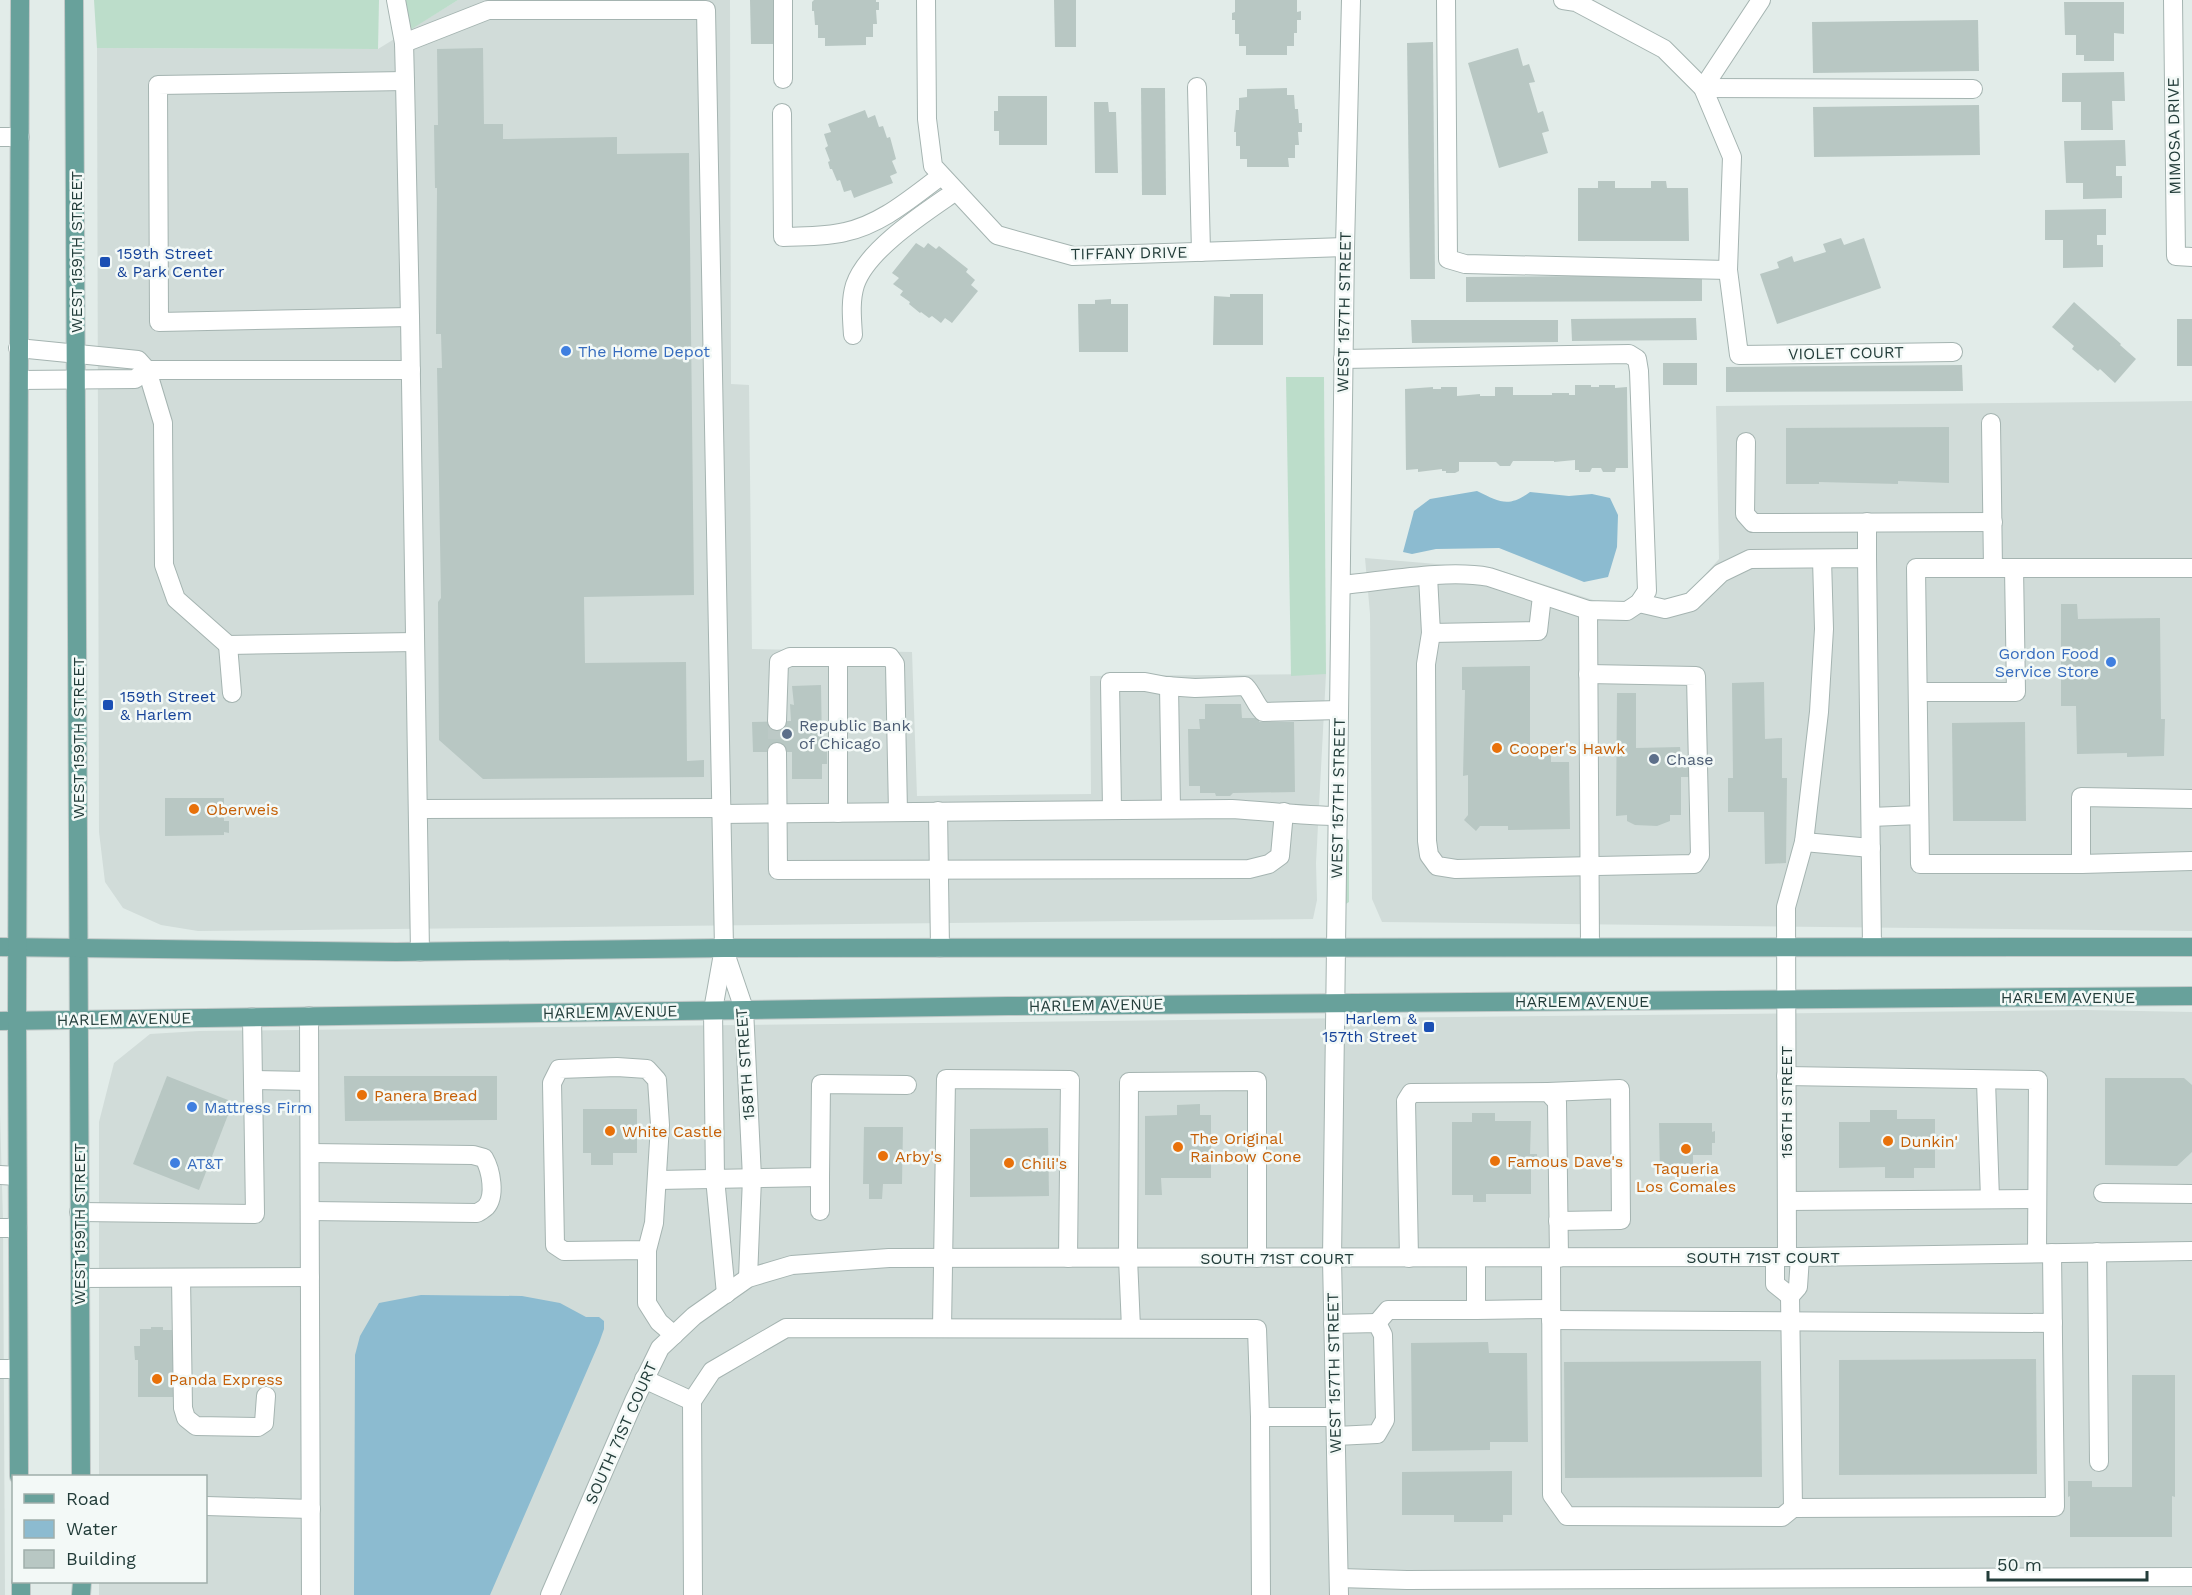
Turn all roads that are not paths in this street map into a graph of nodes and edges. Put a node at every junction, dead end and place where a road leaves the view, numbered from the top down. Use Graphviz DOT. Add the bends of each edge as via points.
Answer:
graph roads {
  1 [pos="20,0"];
  2 [pos="74,0"];
  3 [pos="396,0"];
  4 [pos="783,0"];
  5 [pos="926,0"];
  6 [pos="1351,0"];
  7 [pos="1446,0"];
  8 [pos="1761,0"];
  9 [pos="2172,0"];
  10 [pos="1572,1"];
  11 [pos="404,43"];
  12 [pos="783,79"];
  13 [pos="405,81"];
  14 [pos="1197,87"];
  15 [pos="1702,88"];
  16 [pos="1973,89"];
  17 [pos="782,113"];
  18 [pos="0,136"];
  19 [pos="20,136"];
  20 [pos="941,176"];
  21 [pos="956,191"];
  22 [pos="1345,247"];
  23 [pos="1201,252"];
  24 [pos="2192,256"];
  25 [pos="1728,270"];
  26 [pos="410,317"];
  27 [pos="853,335"];
  28 [pos="18,348"];
  29 [pos="1953,352"];
  30 [pos="77,355"];
  31 [pos="1343,359"];
  32 [pos="147,370"];
  33 [pos="411,370"];
  34 [pos="19,380"];
  35 [pos="77,380"];
  36 [pos="1991,423"];
  37 [pos="1746,442"];
  38 [pos="1867,522"];
  39 [pos="1993,522"];
  40 [pos="1868,558"];
  41 [pos="1822,559"];
  42 [pos="1993,568"];
  43 [pos="2014,568"];
  44 [pos="2192,568"];
  45 [pos="1428,576"];
  46 [pos="1341,585"];
  47 [pos="1542,596"];
  48 [pos="1639,603"];
  49 [pos="1588,610"];
  50 [pos="1431,633"];
  51 [pos="415,642"];
  52 [pos="228,645"];
  53 [pos="838,657"];
  54 [pos="1588,674"];
  55 [pos="1169,686"];
  56 [pos="1918,692"];
  57 [pos="232,693"];
  58 [pos="1339,710"];
  59 [pos="777,721"];
  60 [pos="777,752"];
  61 [pos="2192,799"];
  62 [pos="418,809"];
  63 [pos="1112,809"];
  64 [pos="1171,809"];
  65 [pos="721,811"];
  66 [pos="938,811"];
  67 [pos="898,812"];
  68 [pos="1284,812"];
  69 [pos="777,813"];
  70 [pos="838,813"];
  71 [pos="1919,815"];
  72 [pos="1338,816"];
  73 [pos="1871,817"];
  74 [pos="1804,842"];
  75 [pos="1871,848"];
  76 [pos="2192,861"];
  77 [pos="2081,864"];
  78 [pos="1590,867"];
  79 [pos="940,869"];
  80 [pos="9,947"];
  81 [pos="1337,947"];
  82 [pos="1590,947"];
  83 [pos="1785,947"];
  84 [pos="1872,947"];
  85 [pos="2192,947"];
  86 [pos="79,948"];
  87 [pos="724,948"];
  88 [pos="940,948"];
  89 [pos="420,952"];
  90 [pos="2192,996"];
  91 [pos="1785,999"];
  92 [pos="1335,1003"];
  93 [pos="744,1009"];
  94 [pos="713,1010"];
  95 [pos="309,1016"];
  96 [pos="252,1017"];
  97 [pos="78,1020"];
  98 [pos="8,1021"];
  99 [pos="1786,1076"];
  100 [pos="253,1080"];
  101 [pos="309,1081"];
  102 [pos="1986,1081"];
  103 [pos="907,1085"];
  104 [pos="1548,1092"];
  105 [pos="310,1153"];
  106 [pos="9,1176"];
  107 [pos="820,1177"];
  108 [pos="715,1178"];
  109 [pos="752,1178"];
  110 [pos="658,1180"];
  111 [pos="2103,1193"];
  112 [pos="2192,1194"];
  113 [pos="1990,1198"];
  114 [pos="2037,1198"];
  115 [pos="1786,1201"];
  116 [pos="310,1211"];
  117 [pos="820,1211"];
  118 [pos="79,1212"];
  119 [pos="1558,1221"];
  120 [pos="9,1228"];
  121 [pos="647,1250"];
  122 [pos="2192,1251"];
  123 [pos="2097,1252"];
  124 [pos="2045,1253"];
  125 [pos="1787,1257"];
  126 [pos="944,1258"];
  127 [pos="1068,1258"];
  128 [pos="1128,1258"];
  129 [pos="1257,1258"];
  130 [pos="1409,1258"];
  131 [pos="1476,1258"];
  132 [pos="1555,1258"];
  133 [pos="1332,1259"];
  134 [pos="310,1277"];
  135 [pos="80,1278"];
  136 [pos="181,1278"];
  137 [pos="748,1278"];
  138 [pos="726,1294"];
  139 [pos="1790,1296"];
  140 [pos="1476,1310"];
  141 [pos="1551,1315"];
  142 [pos="1791,1321"];
  143 [pos="1377,1323"];
  144 [pos="2053,1323"];
  145 [pos="1333,1324"];
  146 [pos="942,1328"];
  147 [pos="1131,1328"];
  148 [pos="674,1335"];
  149 [pos="9,1369"];
  150 [pos="644,1380"];
  151 [pos="266,1396"];
  152 [pos="692,1401"];
  153 [pos="1260,1417"];
  154 [pos="1335,1417"];
  155 [pos="1336,1436"];
  156 [pos="2099,1462"];
  157 [pos="19,1475"];
  158 [pos="81,1475"];
  159 [pos="207,1506"];
  160 [pos="1793,1508"];
  161 [pos="311,1509"];
  162 [pos="2192,1577"];
  163 [pos="1339,1586"];
  164 [pos="2101,1586"];
  165 [pos="1752,1587"];
  166 [pos="311,1595"];
  167 [pos="550,1595"];
  168 [pos="693,1595"];
  169 [pos="1261,1595"];
  1 -- 19 [label="main road"];
  2 -- 30 [label="main road, WEST 159TH STREET"];
  3 -- 11 [label="street"];
  4 -- 12 [label="street"];
  5 -- 20 [label="street, TIFFANY DRIVE" via="927,118 933,166"];
  6 -- 22 [label="street, WEST 157TH STREET"];
  7 -- 25 [label="street" via="1448,259 1465,264"];
  8 -- 15 [label="street"];
  9 -- 24 [label="street, MIMOSA DRIVE" via="2176,256"];
  10 -- 15 [label="street" via="1664,49"];
  11 -- 13 [label="street"];
  11 -- 65 [label="street" via="488,10 706,10"];
  13 -- 26 [label="street"];
  13 -- 26 [label="street" via="158,85 159,322"];
  14 -- 23 [label="street"];
  15 -- 16 [label="street"];
  15 -- 25 [label="street" via="1732,157"];
  17 -- 20 [label="street" via="783,237 843,233 870,225"];
  18 -- 19 [label="street"];
  19 -- 28 [label="main road"];
  20 -- 21 [label="street, TIFFANY DRIVE"];
  21 -- 23 [label="street, TIFFANY DRIVE" via="997,235 1073,256"];
  21 -- 27 [label="street" via="899,231 866,267 855,284"];
  22 -- 23 [label="street, TIFFANY DRIVE"];
  22 -- 31 [label="street, WEST 157TH STREET"];
  25 -- 29 [label="street, VIOLET COURT" via="1739,355"];
  26 -- 33 [label="street"];
  28 -- 30 [label="street"];
  28 -- 34 [label="main road"];
  30 -- 32 [label="street" via="138,360"];
  30 -- 35 [label="main road, WEST 159TH STREET"];
  31 -- 46 [label="street, WEST 157TH STREET"];
  31 -- 48 [label="street" via="1629,354 1637,359 1647,591"];
  32 -- 33 [label="street"];
  32 -- 35 [label="street" via="135,380"];
  32 -- 52 [label="street" via="163,423 164,565 176,599"];
  33 -- 51 [label="street"];
  34 -- 35 [label="street"];
  34 -- 80 [label="main road"];
  35 -- 86 [label="main road, WEST 159TH STREET"];
  36 -- 39 [label="street"];
  37 -- 38 [label="street" via="1745,514 1753,523"];
  38 -- 39 [label="street"];
  38 -- 40 [label="street"];
  39 -- 42 [label="street"];
  40 -- 41 [label="street"];
  40 -- 73 [label="street"];
  41 -- 48 [label="street" via="1750,559 1722,573 1691,602 1665,609"];
  41 -- 74 [label="street, 156TH STREET" via="1824,629 1819,712"];
  42 -- 43 [label="street"];
  42 -- 56 [label="street" via="1916,568"];
  43 -- 44 [label="street"];
  43 -- 56 [label="street" via="2016,692"];
  45 -- 46 [label="street"];
  45 -- 47 [label="street" via="1476,574"];
  45 -- 50 [label="street"];
  46 -- 58 [label="street, WEST 157TH STREET"];
  47 -- 49 [label="street"];
  47 -- 50 [label="street" via="1538,631"];
  48 -- 49 [label="street" via="1627,611"];
  49 -- 54 [label="street"];
  50 -- 78 [label="street" via="1426,663 1429,855 1437,866 1456,869"];
  51 -- 52 [label="street"];
  51 -- 62 [label="street"];
  52 -- 57 [label="street"];
  53 -- 59 [label="street" via="790,657 779,662"];
  53 -- 67 [label="street" via="890,657 895,664"];
  53 -- 70 [label="street"];
  54 -- 78 [label="street"];
  54 -- 78 [label="street" via="1696,676 1700,855 1694,864"];
  55 -- 58 [label="street" via="1245,686 1263,712"];
  55 -- 63 [label="street" via="1110,682"];
  55 -- 64 [label="street"];
  56 -- 71 [label="street"];
  58 -- 72 [label="street, WEST 157TH STREET"];
  60 -- 69 [label="street"];
  61 -- 77 [label="street" via="2081,797"];
  62 -- 65 [label="street"];
  62 -- 89 [label="street"];
  63 -- 64 [label="street"];
  63 -- 66 [label="street"];
  64 -- 68 [label="street"];
  65 -- 69 [label="street"];
  65 -- 87 [label="street"];
  66 -- 67 [label="street"];
  66 -- 79 [label="street"];
  67 -- 70 [label="street"];
  68 -- 72 [label="street"];
  68 -- 79 [label="street" via="1281,856 1249,869"];
  69 -- 70 [label="street"];
  69 -- 79 [label="street" via="778,870"];
  71 -- 73 [label="street"];
  71 -- 77 [label="street" via="1920,864"];
  72 -- 81 [label="street, WEST 157TH STREET"];
  73 -- 75 [label="street"];
  74 -- 75 [label="street"];
  74 -- 83 [label="street, 156TH STREET" via="1786,907"];
  75 -- 84 [label="street"];
  76 -- 77 [label="street"];
  78 -- 82 [label="street"];
  79 -- 88 [label="street"];
  80 -- 86 [label="main road"];
  80 -- 98 [label="main road"];
  81 -- 82 [label="main road"];
  81 -- 88 [label="main road"];
  81 -- 92 [label="street, WEST 157TH STREET"];
  82 -- 83 [label="main road"];
  83 -- 84 [label="main road"];
  83 -- 91 [label="street, 156TH STREET"];
  84 -- 85 [label="main road"];
  86 -- 89 [label="main road"];
  86 -- 97 [label="main road, WEST 159TH STREET"];
  87 -- 88 [label="main road"];
  87 -- 89 [label="main road"];
  87 -- 93 [label="street, 158TH STREET"];
  87 -- 94 [label="street, 158TH STREET"];
  90 -- 91 [label="main road, HARLEM AVENUE"];
  91 -- 92 [label="main road, HARLEM AVENUE"];
  91 -- 99 [label="street, 156TH STREET"];
  92 -- 93 [label="main road, HARLEM AVENUE"];
  92 -- 133 [label="street, WEST 157TH STREET"];
  93 -- 94 [label="main road, HARLEM AVENUE"];
  93 -- 109 [label="street, 158TH STREET"];
  94 -- 95 [label="main road, HARLEM AVENUE"];
  94 -- 108 [label="street, 158TH STREET"];
  95 -- 96 [label="main road, HARLEM AVENUE"];
  95 -- 101 [label="street"];
  96 -- 97 [label="main road, HARLEM AVENUE"];
  96 -- 100 [label="street"];
  97 -- 98 [label="main road, HARLEM AVENUE"];
  97 -- 118 [label="main road, WEST 159TH STREET"];
  98 -- 106 [label="main road"];
  99 -- 102 [label="street"];
  99 -- 115 [label="street, 156TH STREET"];
  100 -- 101 [label="street"];
  100 -- 118 [label="street" via="255,1214"];
  101 -- 105 [label="street"];
  102 -- 113 [label="street"];
  102 -- 114 [label="street" via="2038,1080"];
  103 -- 107 [label="street" via="821,1084"];
  104 -- 119 [label="street" via="1557,1102"];
  104 -- 119 [label="street" via="1620,1089 1621,1220"];
  104 -- 130 [label="street" via="1411,1093 1406,1101"];
  105 -- 116 [label="street"];
  105 -- 116 [label="street" via="473,1155 484,1158 489,1167 491,1199 477,1213"];
  106 -- 120 [label="main road"];
  107 -- 109 [label="street"];
  107 -- 117 [label="street"];
  108 -- 109 [label="street"];
  108 -- 110 [label="street"];
  108 -- 138 [label="street, 158TH STREET"];
  109 -- 137 [label="street, 158TH STREET"];
  110 -- 121 [label="street"];
  110 -- 121 [label="street" via="657,1080 647,1069 559,1069 552,1083 555,1245 564,1251"];
  111 -- 112 [label="street"];
  113 -- 114 [label="street"];
  113 -- 115 [label="street"];
  114 -- 124 [label="street"];
  115 -- 125 [label="street, 156TH STREET"];
  116 -- 134 [label="street"];
  118 -- 135 [label="main road, WEST 159TH STREET"];
  119 -- 132 [label="street"];
  120 -- 149 [label="main road"];
  121 -- 148 [label="street" via="647,1303 658,1322"];
  122 -- 123 [label="street, SOUTH 71ST COURT"];
  123 -- 124 [label="street, SOUTH 71ST COURT"];
  123 -- 156 [label="street"];
  124 -- 125 [label="street, SOUTH 71ST COURT"];
  124 -- 144 [label="street"];
  125 -- 132 [label="street, SOUTH 71ST COURT"];
  125 -- 139 [label="street" via="1798,1287"];
  125 -- 139 [label="street" via="1775,1284"];
  126 -- 127 [label="street, SOUTH 71ST COURT"];
  126 -- 127 [label="street" via="946,1079 1070,1080"];
  126 -- 137 [label="street, SOUTH 71ST COURT" via="792,1264"];
  126 -- 146 [label="street"];
  127 -- 128 [label="street, SOUTH 71ST COURT"];
  128 -- 129 [label="street, SOUTH 71ST COURT"];
  128 -- 129 [label="street" via="1129,1082 1257,1081"];
  128 -- 147 [label="street"];
  129 -- 133 [label="street, SOUTH 71ST COURT"];
  130 -- 131 [label="street, SOUTH 71ST COURT"];
  130 -- 133 [label="street, SOUTH 71ST COURT"];
  131 -- 132 [label="street, SOUTH 71ST COURT"];
  131 -- 140 [label="street"];
  132 -- 141 [label="street"];
  133 -- 145 [label="street, WEST 157TH STREET"];
  134 -- 136 [label="street"];
  134 -- 161 [label="street"];
  135 -- 136 [label="street"];
  135 -- 158 [label="main road, WEST 159TH STREET"];
  136 -- 151 [label="street" via="186,1418 196,1426 258,1427 264,1422"];
  137 -- 138 [label="street, SOUTH 71ST COURT"];
  138 -- 148 [label="street, SOUTH 71ST COURT"];
  139 -- 142 [label="street"];
  140 -- 141 [label="street"];
  140 -- 143 [label="street" via="1388,1310"];
  141 -- 142 [label="street"];
  141 -- 160 [label="street" via="1552,1495 1568,1516 1782,1517"];
  142 -- 144 [label="street"];
  142 -- 160 [label="street"];
  143 -- 145 [label="street"];
  143 -- 155 [label="street" via="1383,1335 1385,1420 1377,1434"];
  144 -- 160 [label="street" via="2055,1507"];
  145 -- 154 [label="street, WEST 157TH STREET"];
  146 -- 147 [label="street"];
  146 -- 152 [label="street" via="786,1328 712,1371"];
  147 -- 153 [label="street" via="1257,1329"];
  148 -- 150 [label="street, SOUTH 71ST COURT" via="660,1348"];
  149 -- 157 [label="main road"];
  150 -- 152 [label="street"];
  150 -- 167 [label="street, SOUTH 71ST COURT"];
  152 -- 168 [label="street"];
  153 -- 154 [label="street"];
  153 -- 169 [label="street"];
  154 -- 155 [label="street, WEST 157TH STREET"];
  155 -- 163 [label="street, WEST 157TH STREET"];
  159 -- 161 [label="street"];
  161 -- 166 [label="street"];
  162 -- 164 [label="street"];
  163 -- 165 [label="street" via="1407,1580"];
  164 -- 165 [label="street"];
}
